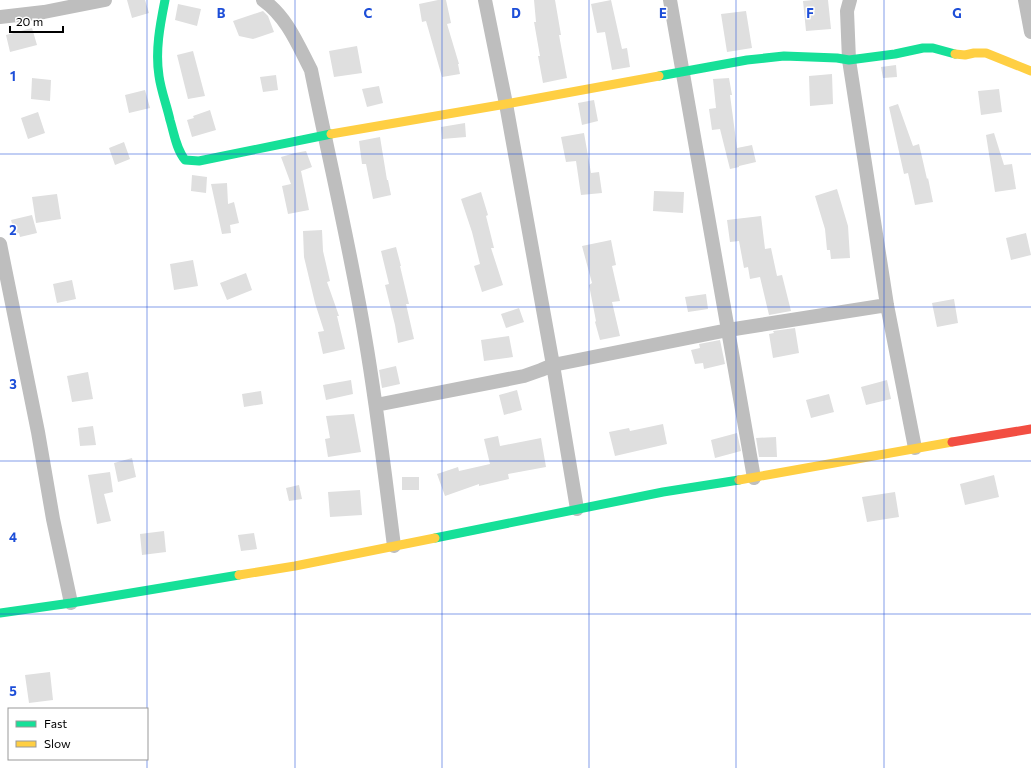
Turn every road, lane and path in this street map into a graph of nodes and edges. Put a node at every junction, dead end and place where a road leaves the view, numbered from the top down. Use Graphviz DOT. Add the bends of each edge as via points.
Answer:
graph roads {
  1 [pos="106,0"];
  2 [pos="165,0"];
  3 [pos="263,0"];
  4 [pos="485,0"];
  5 [pos="670,0"];
  6 [pos="850,0"];
  7 [pos="1025,0"];
  8 [pos="0,17"];
  9 [pos="1031,32"];
  10 [pos="849,60"];
  11 [pos="1031,71"];
  12 [pos="682,72"];
  13 [pos="506,104"];
  14 [pos="324,135"];
  15 [pos="0,244"];
  16 [pos="887,305"];
  17 [pos="728,330"];
  18 [pos="553,365"];
  19 [pos="376,405"];
  20 [pos="1031,429"];
  21 [pos="915,448"];
  22 [pos="754,478"];
  23 [pos="577,509"];
  24 [pos="394,546"];
  25 [pos="71,603"];
  26 [pos="0,613"];
  1 -- 8 [label="street" via="44,12"];
  2 -- 14 [label="street" via="158,50 160,76 174,135 185,160 199,161"];
  3 -- 14 [label="street" via="285,22 311,70"];
  4 -- 13 [label="street"];
  5 -- 12 [label="street"];
  6 -- 10 [label="street" via="847,11"];
  7 -- 9 [label="street"];
  10 -- 11 [label="street" via="933,48 965,55 986,53"];
  10 -- 12 [label="street" via="779,56"];
  10 -- 16 [label="street"];
  12 -- 13 [label="street"];
  12 -- 17 [label="street"];
  13 -- 14 [label="street"];
  13 -- 18 [label="street"];
  14 -- 19 [label="street" via="356,288"];
  15 -- 25 [label="street" via="38,432 52,519"];
  16 -- 17 [label="street"];
  16 -- 21 [label="street"];
  17 -- 18 [label="street"];
  17 -- 22 [label="street"];
  18 -- 19 [label="street" via="524,376"];
  18 -- 23 [label="street"];
  19 -- 24 [label="street"];
  20 -- 21 [label="street"];
  21 -- 22 [label="street"];
  22 -- 23 [label="street"];
  23 -- 24 [label="street"];
  24 -- 25 [label="street" via="295,566"];
  25 -- 26 [label="street"];
}
